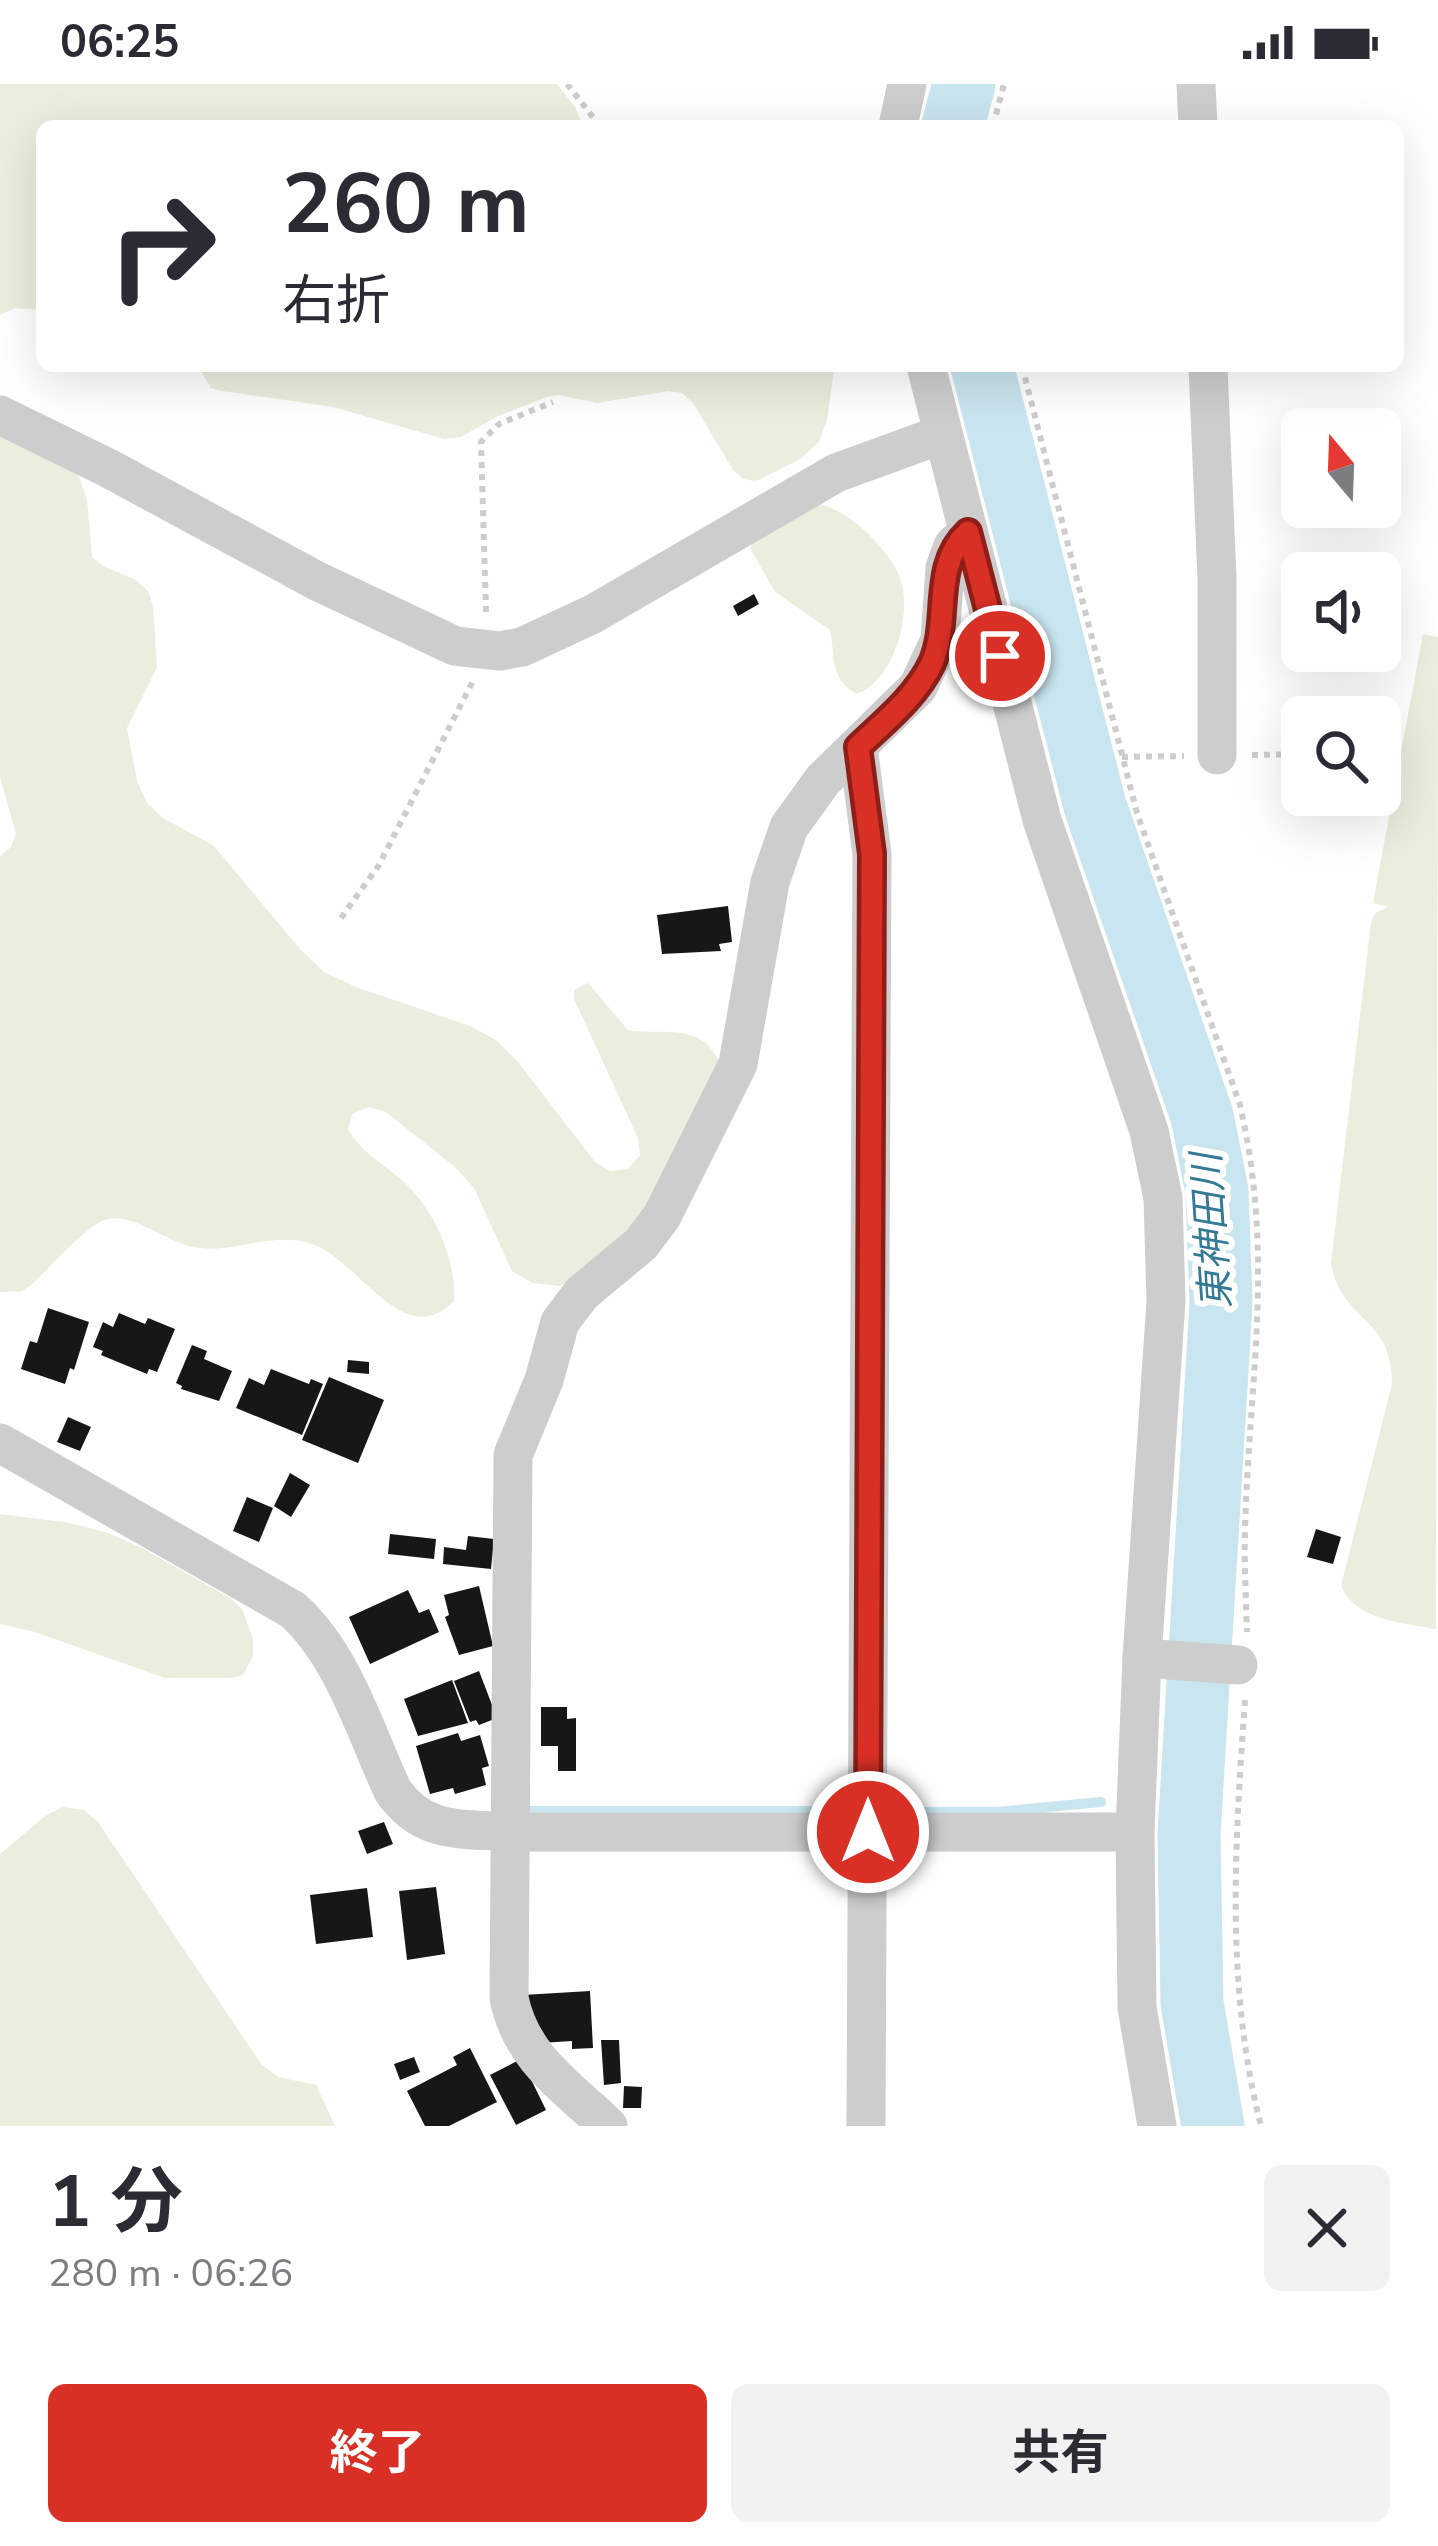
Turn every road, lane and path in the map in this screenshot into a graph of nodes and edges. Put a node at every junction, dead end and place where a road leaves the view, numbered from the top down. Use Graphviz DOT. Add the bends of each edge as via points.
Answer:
graph roads {
  1 [pos="567,84"];
  2 [pos="907,84"];
  3 [pos="1004,84"];
  4 [pos="1196,84"];
  5 [pos="595,120"];
  6 [pos="899,120"];
  7 [pos="995,120"];
  8 [pos="1198,120"];
  9 [pos="928,372"];
  10 [pos="1024,372"];
  11 [pos="1208,372"];
  12 [pos="553,402"];
  13 [pos="0,416"];
  14 [pos="943,434"];
  15 [pos="968,532"];
  16 [pos="488,651"];
  17 [pos="858,747"];
  18 [pos="1217,755"];
  19 [pos="1170,756"];
  20 [pos="1122,757"];
  21 [pos="341,918"];
  22 [pos="0,1442"];
  23 [pos="1146,1659"];
  24 [pos="1243,1665"];
  25 [pos="510,1832"];
  26 [pos="868,1832"];
  27 [pos="1135,1832"];
  28 [pos="608,2126"];
  29 [pos="866,2126"];
  30 [pos="1156,2126"];
  31 [pos="1261,2126"];
  1 -- 5 [label="path"];
  2 -- 6 [label="street"];
  3 -- 7 [label="path"];
  4 -- 8 [label="street"];
  9 -- 14 [label="street"];
  10 -- 20 [label="path"];
  11 -- 18 [label="street"];
  12 -- 16 [label="path" via="499,424 481,442"];
  13 -- 16 [label="street" via="317,581 455,646"];
  14 -- 15 [label="street"];
  14 -- 16 [label="street" via="836,472 568,627"];
  15 -- 17 [label="street" via="952,546 931,664"];
  15 -- 23 [label="street" via="1042,820 1150,1132 1163,1198 1166,1301"];
  16 -- 21 [label="path" via="379,865"];
  17 -- 25 [label="street" via="804,802 777,854 738,1064 662,1216 560,1322 513,1455"];
  17 -- 26 [label="street" via="872,854"];
  19 -- 20 [label="path"];
  20 -- 24 [label="path" via="1240,1105 1256,1186 1261,1267"];
  22 -- 25 [label="street" via="314,1628 407,1811 428,1824"];
  23 -- 24 [label="street"];
  23 -- 27 [label="street"];
  24 -- 31 [label="path" via="1237,1969"];
  25 -- 26 [label="street"];
  25 -- 28 [label="street" via="514,2023 542,2066"];
  26 -- 27 [label="street"];
  26 -- 29 [label="street"];
  27 -- 30 [label="street" via="1138,2007"];
}
